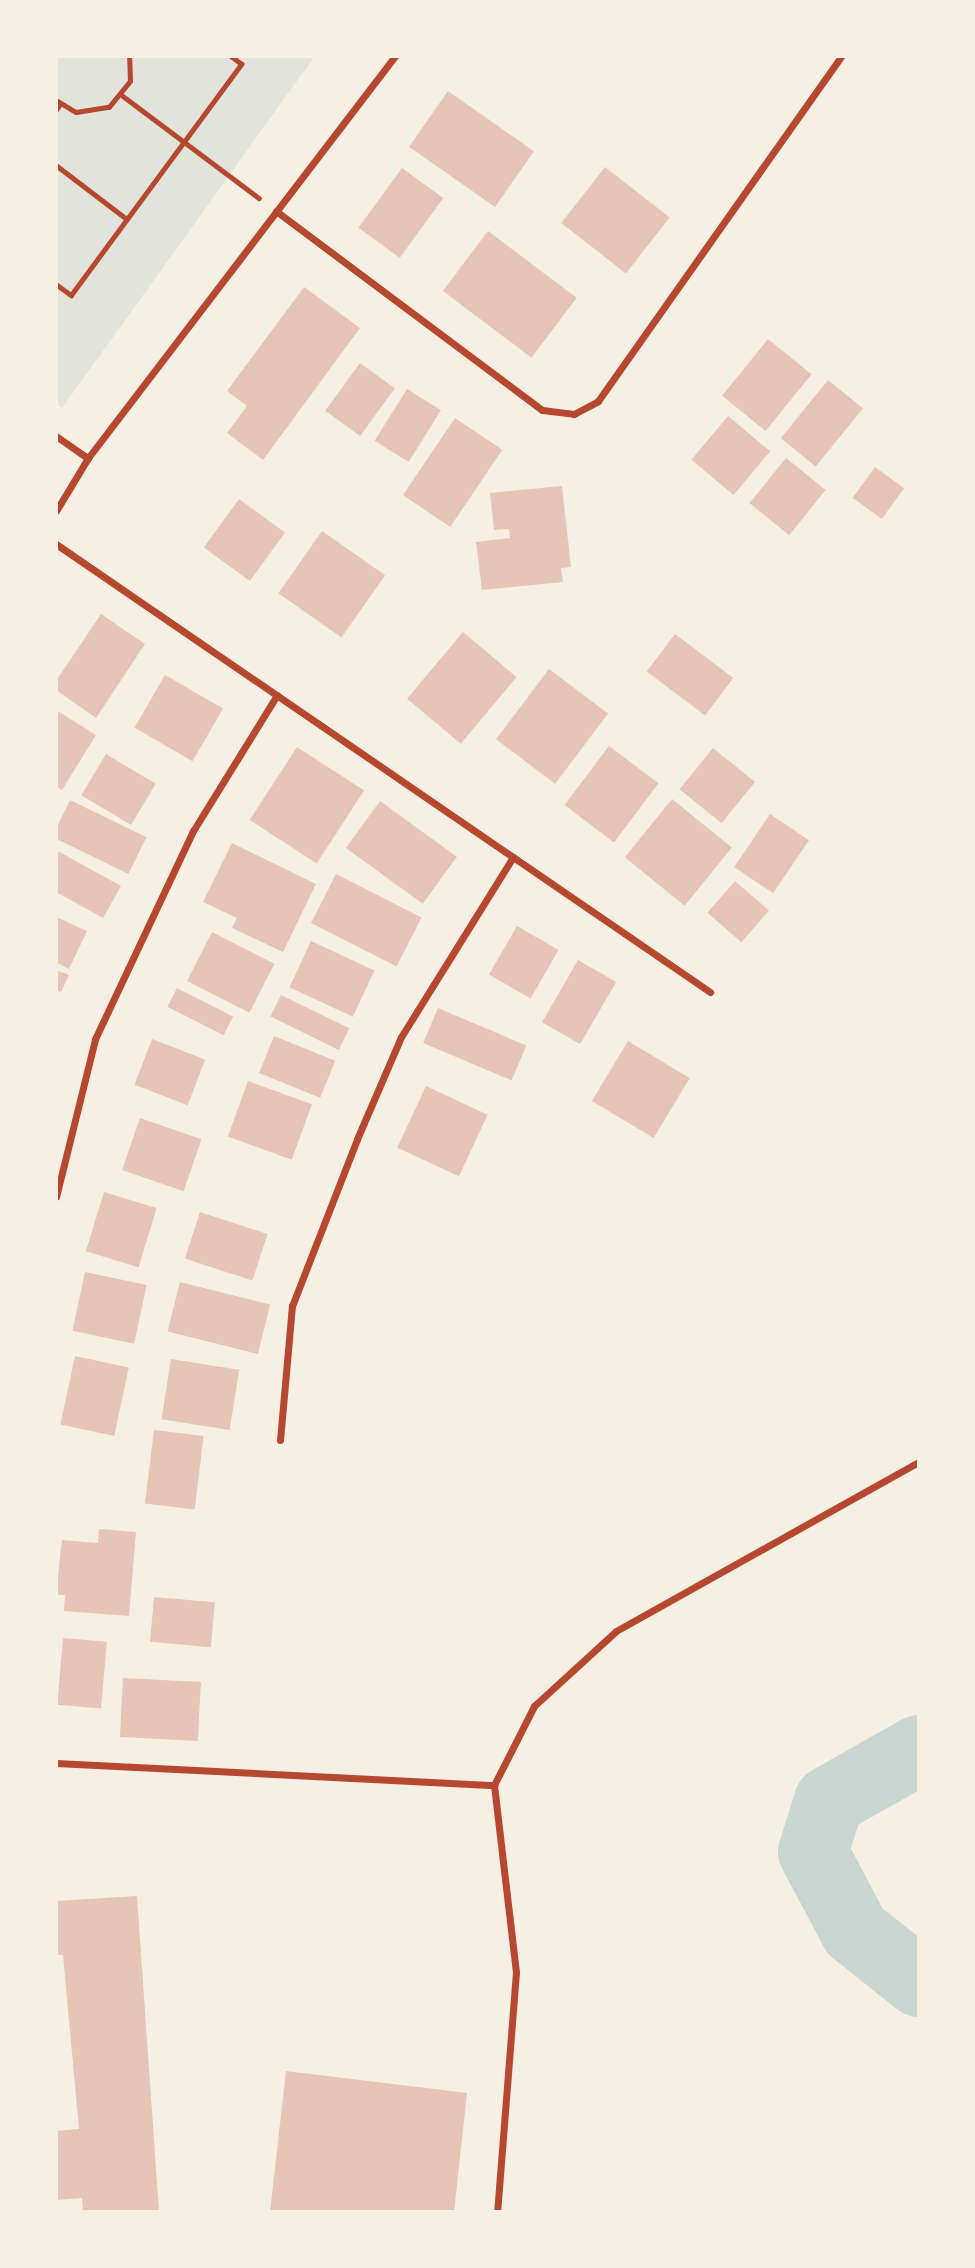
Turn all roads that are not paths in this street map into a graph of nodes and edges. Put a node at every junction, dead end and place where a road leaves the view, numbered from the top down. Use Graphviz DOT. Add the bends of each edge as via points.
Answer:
graph roads {
  1 [pos="395,56"];
  2 [pos="841,56"];
  3 [pos="276,211"];
  4 [pos="56,436"];
  5 [pos="88,458"];
  6 [pos="56,510"];
  7 [pos="56,544"];
  8 [pos="277,695"];
  9 [pos="513,857"];
  10 [pos="710,992"];
  11 [pos="56,1197"];
  12 [pos="280,1440"];
  13 [pos="919,1462"];
  14 [pos="56,1763"];
  15 [pos="494,1785"];
  16 [pos="497,2212"];
  1 -- 3 [label="street"];
  2 -- 3 [label="street" via="598,401 574,414 542,410"];
  3 -- 5 [label="street"];
  4 -- 5 [label="street"];
  5 -- 6 [label="street"];
  7 -- 8 [label="street"];
  8 -- 9 [label="street"];
  8 -- 11 [label="street" via="193,831 95,1039"];
  9 -- 10 [label="street"];
  9 -- 12 [label="street" via="401,1037 356,1139 292,1306"];
  13 -- 15 [label="street" via="616,1630 534,1706"];
  14 -- 15 [label="street"];
  15 -- 16 [label="street" via="516,1972"];
}
